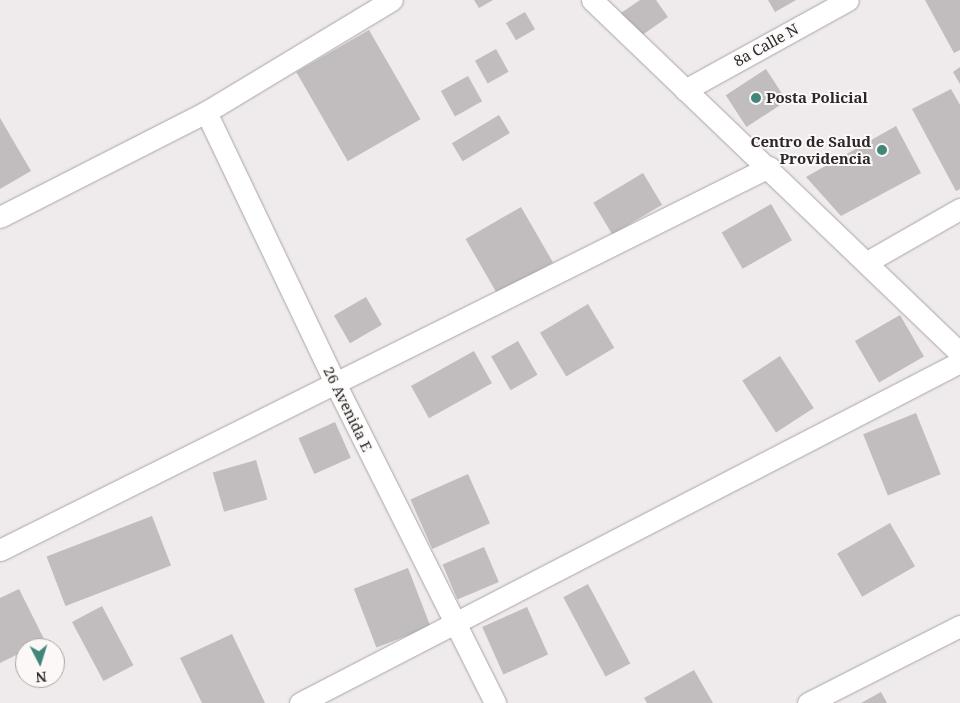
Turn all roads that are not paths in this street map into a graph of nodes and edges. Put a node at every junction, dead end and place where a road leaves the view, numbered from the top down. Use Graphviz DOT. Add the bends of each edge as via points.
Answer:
graph roads {
  1 [pos="392,0"];
  2 [pos="592,0"];
  3 [pos="848,0"];
  4 [pos="684,90"];
  5 [pos="206,112"];
  6 [pos="768,167"];
  7 [pos="960,209"];
  8 [pos="0,217"];
  9 [pos="867,262"];
  10 [pos="960,353"];
  11 [pos="960,362"];
  12 [pos="335,383"];
  13 [pos="0,550"];
  14 [pos="455,623"];
  15 [pos="960,626"];
  16 [pos="300,703"];
  17 [pos="495,703"];
  18 [pos="808,703"];
  1 -- 5 [label="street"];
  2 -- 4 [label="street"];
  3 -- 4 [label="street, 8a Calle N"];
  4 -- 6 [label="street"];
  5 -- 8 [label="street"];
  5 -- 12 [label="street, 26 Avenida E"];
  6 -- 9 [label="street"];
  6 -- 12 [label="street"];
  7 -- 9 [label="street"];
  9 -- 10 [label="street"];
  11 -- 14 [label="street"];
  12 -- 13 [label="street"];
  12 -- 14 [label="street, 26 Avenida E"];
  14 -- 16 [label="street"];
  14 -- 17 [label="street, 26 Avenida E"];
  15 -- 18 [label="street"];
}
